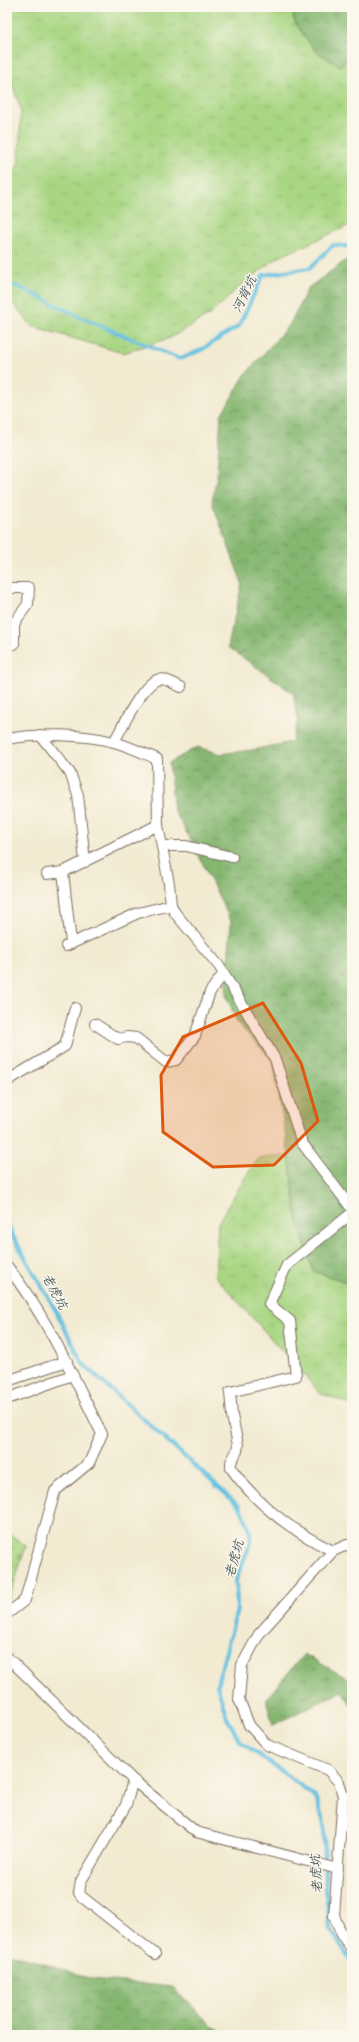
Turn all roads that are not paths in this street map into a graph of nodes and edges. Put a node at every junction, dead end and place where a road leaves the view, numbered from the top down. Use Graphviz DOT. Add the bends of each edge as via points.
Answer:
graph roads {
  1 [pos="7,588"];
  2 [pos="7,644"];
  3 [pos="181,687"];
  4 [pos="40,735"];
  5 [pos="7,739"];
  6 [pos="114,742"];
  7 [pos="158,825"];
  8 [pos="162,846"];
  9 [pos="232,857"];
  10 [pos="85,862"];
  11 [pos="63,872"];
  12 [pos="47,874"];
  13 [pos="171,905"];
  14 [pos="224,973"];
  15 [pos="74,1008"];
  16 [pos="95,1024"];
  17 [pos="7,1081"];
  18 [pos="352,1209"];
  19 [pos="352,1213"];
  20 [pos="7,1266"];
  21 [pos="67,1361"];
  22 [pos="72,1375"];
  23 [pos="7,1381"];
  24 [pos="7,1400"];
  25 [pos="352,1545"];
  26 [pos="333,1551"];
  27 [pos="7,1614"];
  28 [pos="7,1657"];
  29 [pos="133,1780"];
  30 [pos="348,1796"];
  31 [pos="335,1868"];
  32 [pos="352,1949"];
  33 [pos="155,1954"];
  1 -- 2 [label="street" via="29,588 28,604 14,623 14,644"];
  3 -- 6 [label="street" via="160,679 149,685"];
  4 -- 5 [label="street"];
  4 -- 6 [label="street"];
  4 -- 10 [label="street" via="70,773 78,795"];
  6 -- 7 [label="street" via="157,759"];
  7 -- 8 [label="street"];
  7 -- 10 [label="street"];
  8 -- 9 [label="street" via="186,846"];
  8 -- 13 [label="street"];
  10 -- 11 [label="street"];
  11 -- 12 [label="street"];
  11 -- 13 [label="street" via="68,944 138,913"];
  13 -- 14 [label="street"];
  14 -- 16 [label="street" via="210,992 195,1036 176,1060 166,1062 136,1038 118,1040"];
  14 -- 18 [label="street" via="275,1059 302,1143"];
  15 -- 17 [label="street" via="65,1046"];
  19 -- 26 [label="street" via="286,1265 269,1304 290,1321 296,1376 230,1392 238,1445 230,1468 268,1510 312,1541"];
  20 -- 21 [label="street" via="26,1291"];
  21 -- 22 [label="street"];
  21 -- 23 [label="street"];
  22 -- 24 [label="street"];
  22 -- 27 [label="street" via="102,1434 89,1462 55,1491 26,1600"];
  25 -- 26 [label="street"];
  26 -- 30 [label="street" via="259,1634 242,1665 240,1699 249,1725 267,1745 328,1770"];
  28 -- 29 [label="street"];
  29 -- 31 [label="street" via="196,1832"];
  29 -- 33 [label="street" via="126,1805 81,1881 79,1893"];
  30 -- 31 [label="street"];
  31 -- 32 [label="street" via="334,1916"];
}
